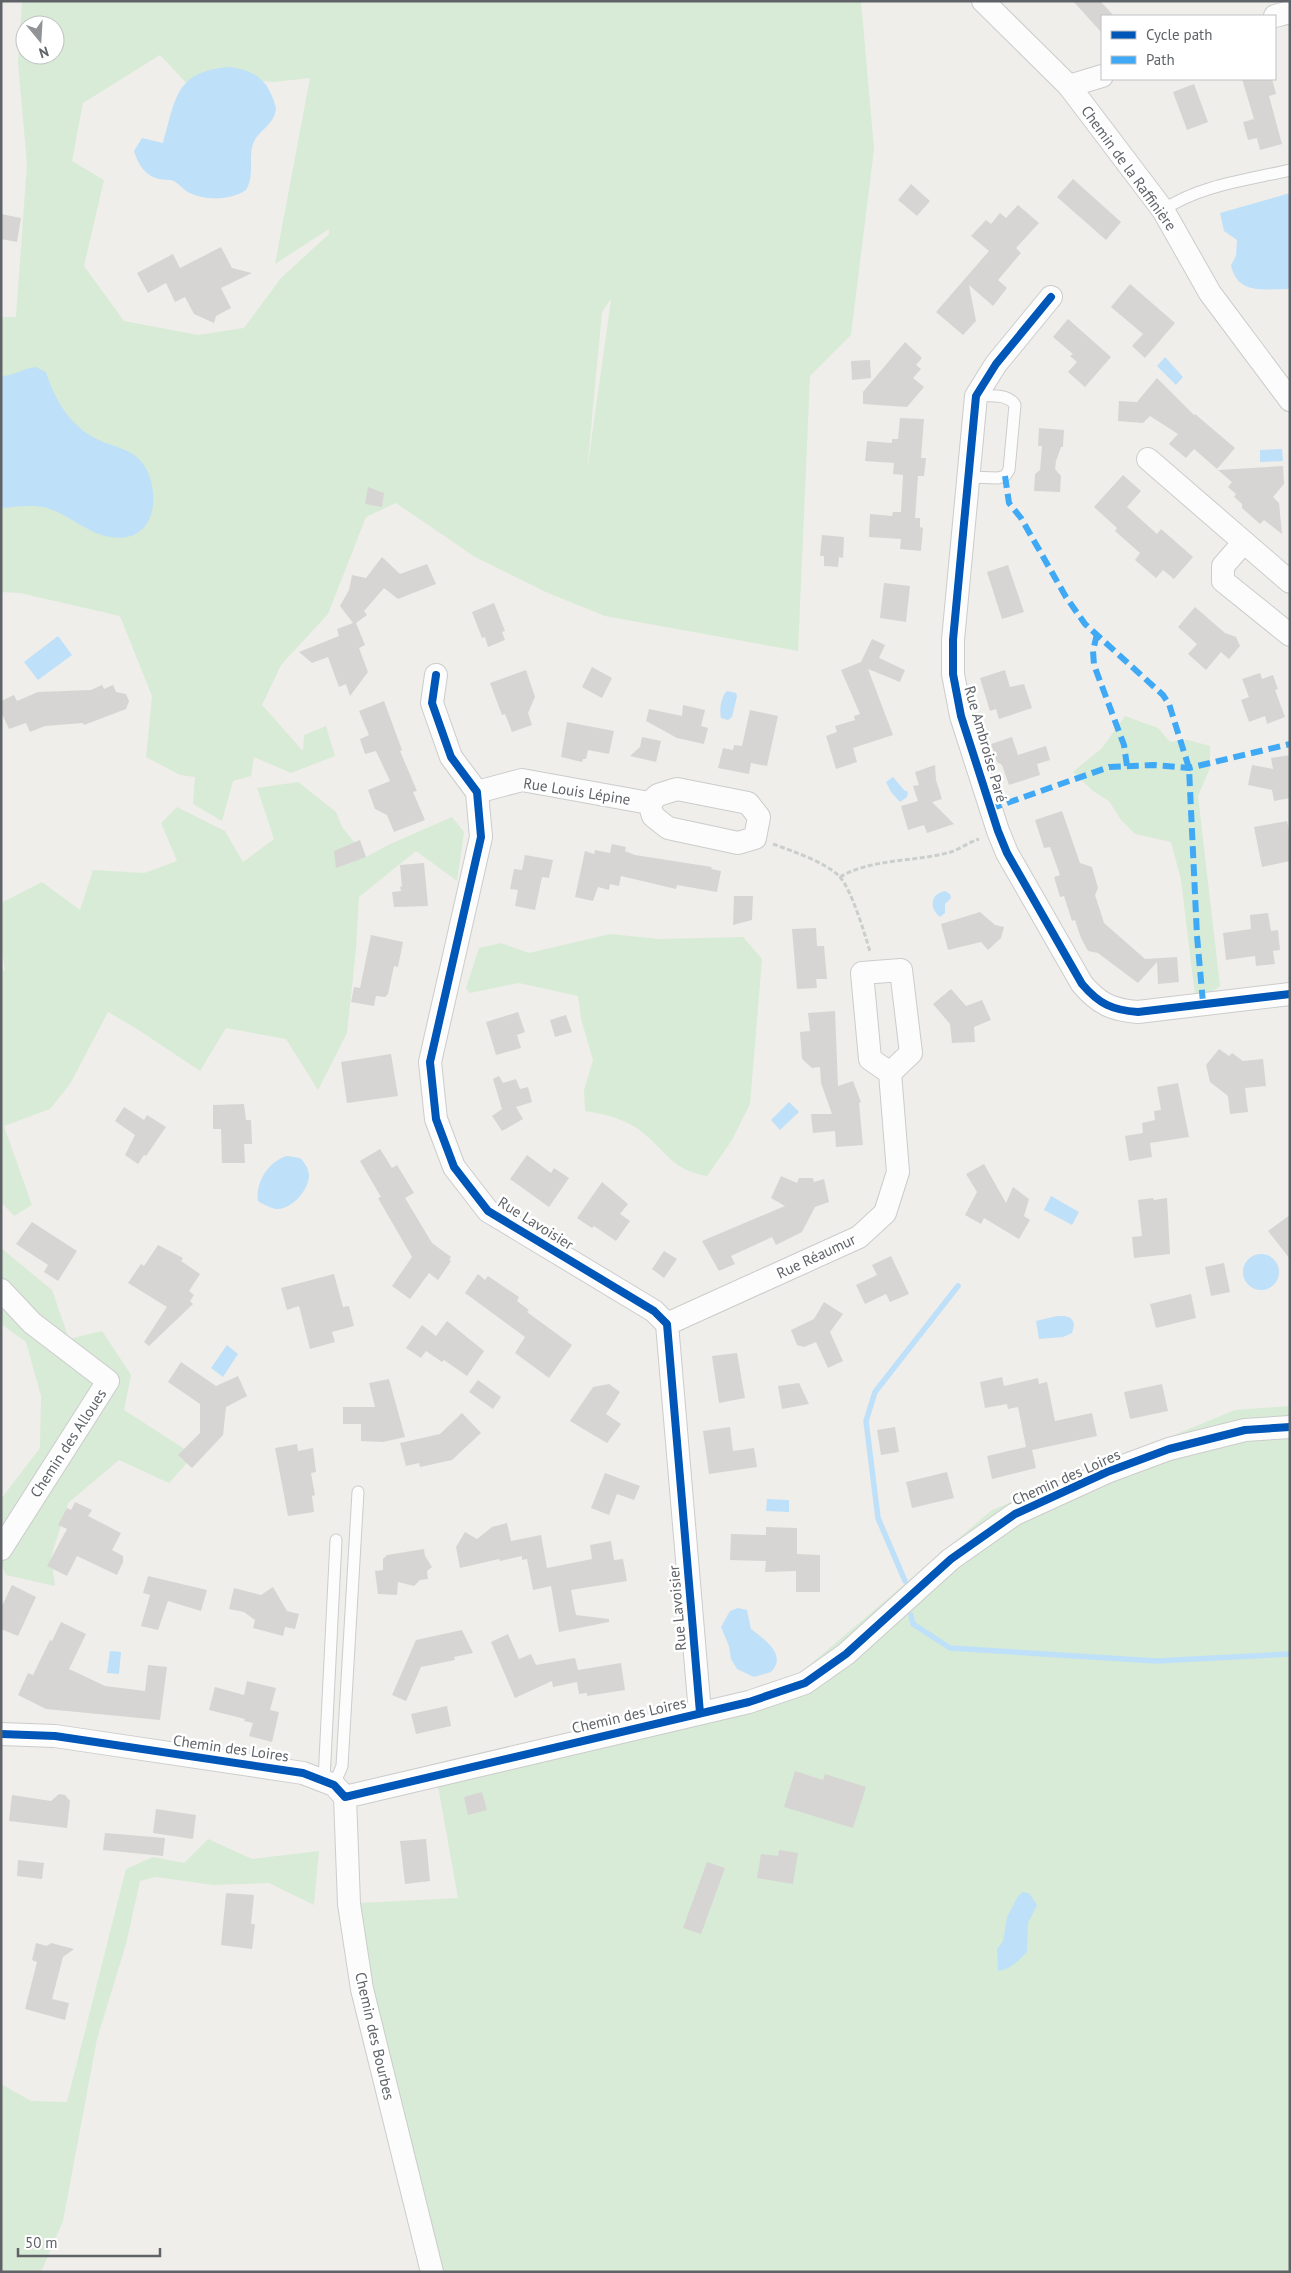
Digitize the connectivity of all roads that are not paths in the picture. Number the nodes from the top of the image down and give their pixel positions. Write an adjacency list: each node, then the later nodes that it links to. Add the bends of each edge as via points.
1 (983, 1): 5 (street, Chemin de la Raffinière)
2 (1290, 12): 3 (street)
3 (1276, 16)
4 (1101, 76): 5 (street)
5 (1069, 86): 7 (street, Chemin de la Raffinière)
6 (1290, 170): 7 (lane, via 1201,191)
7 (1163, 210): 10 (street, Chemin de la Raffinière, via 1210,293)
8 (1051, 297): 9 (street, Rue Ambroise Paré, via 996,364)
9 (976, 396): 12 (street, Rue Ambroise Paré); 12 (lane, via 1006,397 1015,405 1009,470 998,478)
10 (1290, 400)
11 (1148, 459): 13 (street)
12 (968, 477): 19 (street, Rue Ambroise Paré, via 953,640 953,674 961,716 1007,853 1082,984 1104,1004 1121,1011 1138,1012)
13 (1244, 542): 14 (street); 15 (street, via 1223,566 1222,581)
14 (1290, 582)
15 (1290, 635)
16 (436, 674): 17 (street, via 432,703 451,757)
17 (477, 792): 18 (street, Rue Louis Lépine, via 522,780); 22 (street, Rue Lavoisier, via 480,837 430,1062 436,1119 454,1167 488,1211 654,1311)
18 (649, 803): 18 (street, Rue Louis Lépine, via 653,816 668,828 738,843 755,838 760,817 748,804 676,789 658,795)
19 (1290, 994)
20 (890, 1073): 20 (street, via 911,1053 902,970 862,973 870,1060); 22 (street, Rue Réaumur, via 898,1172 885,1213 859,1238)
21 (1, 1290): 26 (street, Chemin des Alloues, via 32,1323 108,1381)
22 (667, 1324): 27 (street, Rue Lavoisier)
23 (1290, 1427): 27 (street, Chemin des Loires, via 1245,1430 1169,1449 1107,1472 1015,1514 951,1559 846,1654 805,1682 749,1702)
24 (358, 1492): 29 (lane, via 342,1766)
25 (336, 1540): 29 (lane)
26 (1, 1548)
27 (700, 1713): 29 (street, Chemin des Loires)
28 (1, 1734): 29 (street, Chemin des Loires, via 55,1736 303,1773)
29 (335, 1787): 30 (street, Chemin des Bourbes, via 348,1904 362,1989)
30 (432, 2272)

